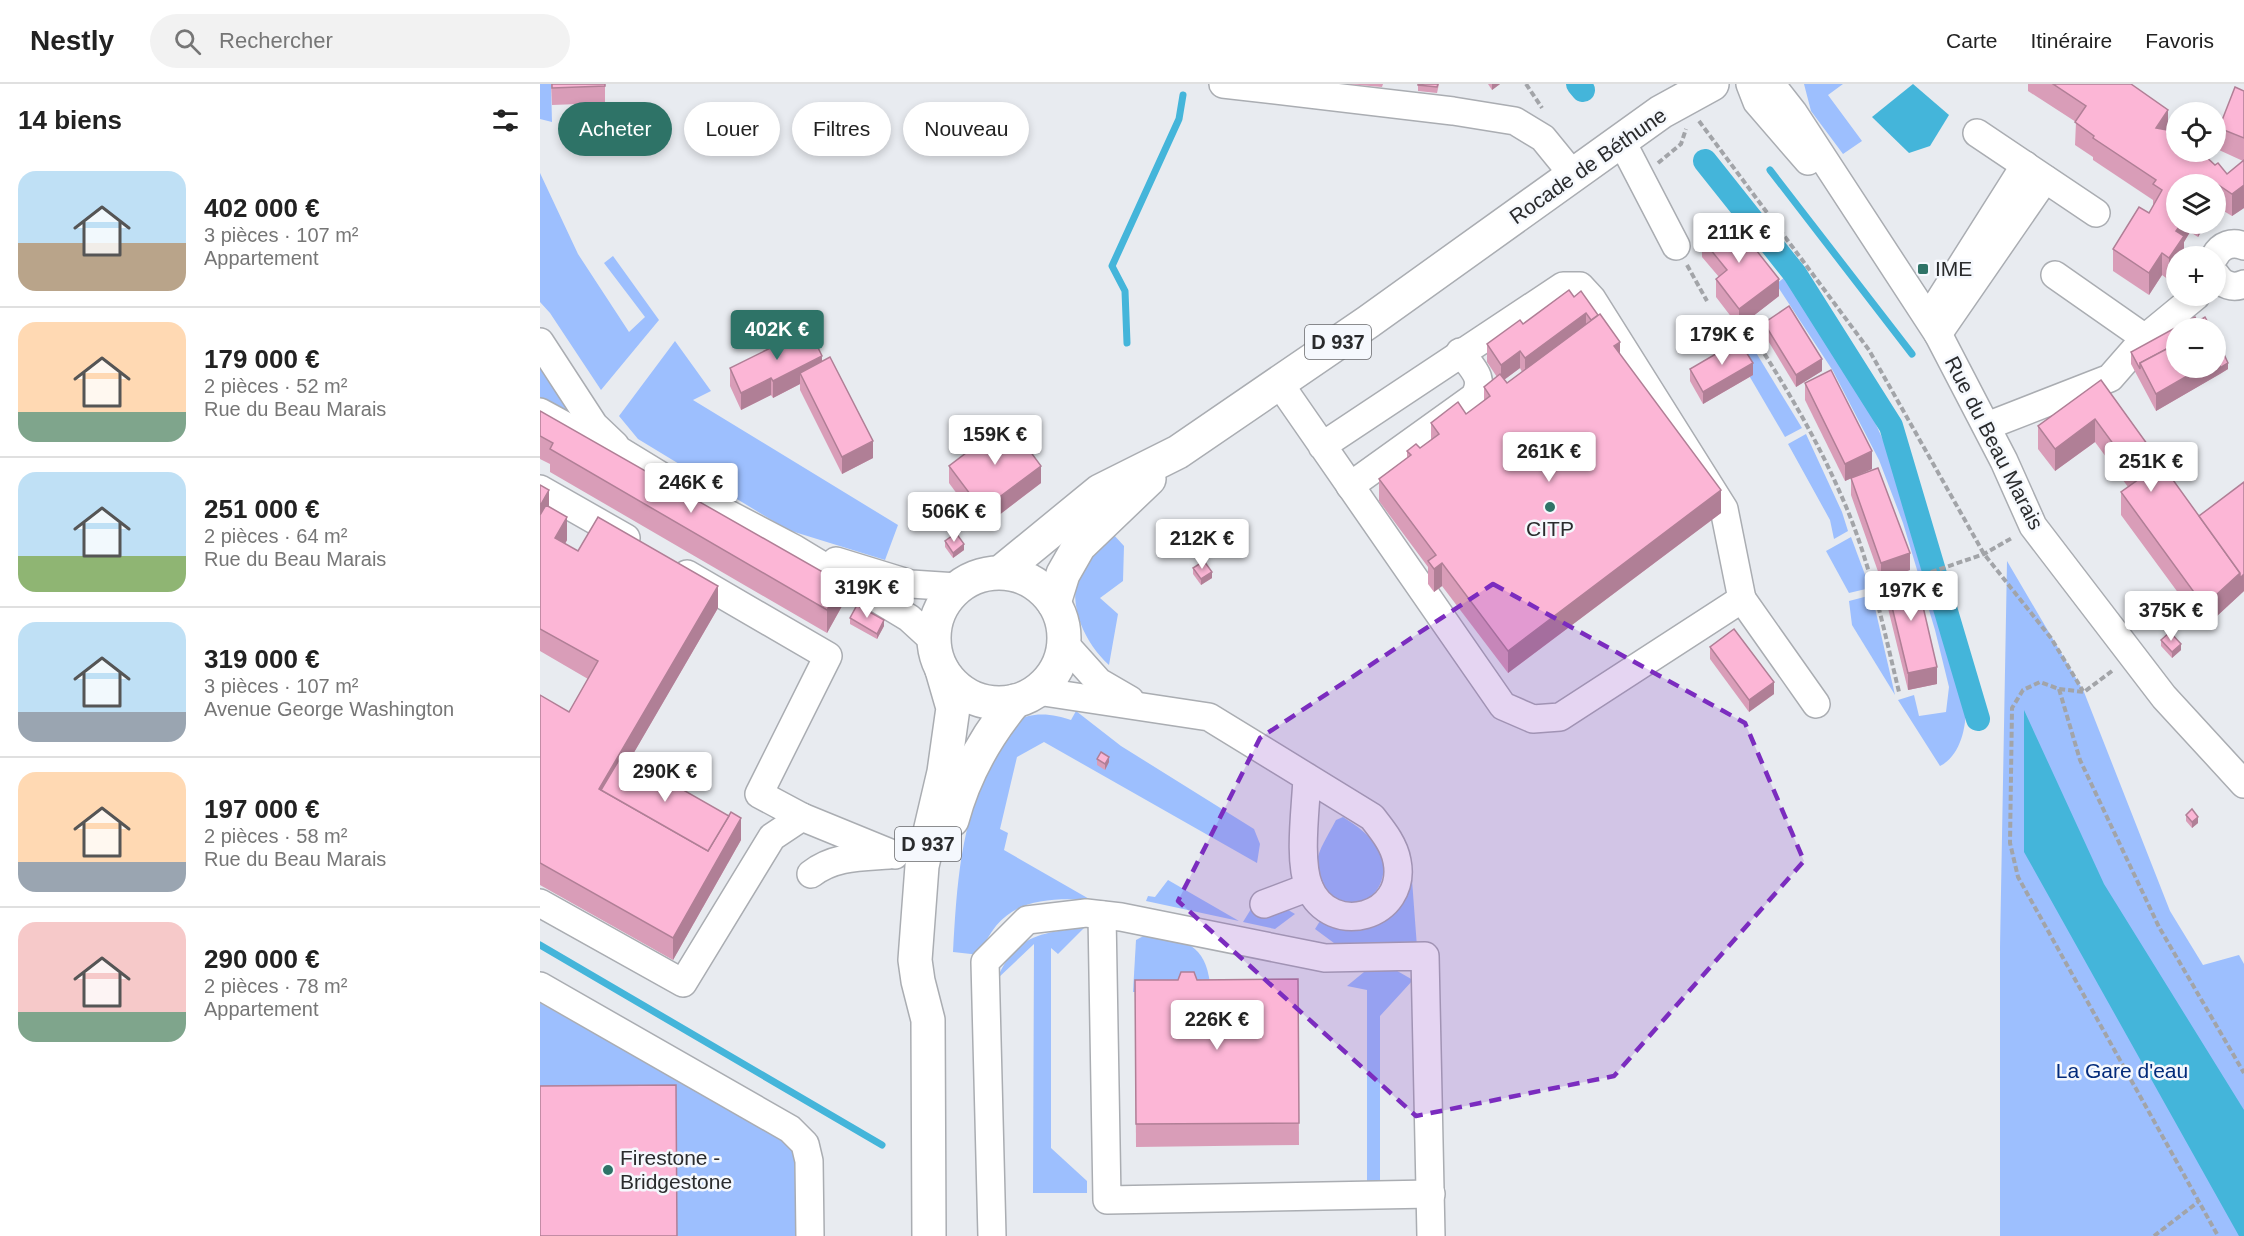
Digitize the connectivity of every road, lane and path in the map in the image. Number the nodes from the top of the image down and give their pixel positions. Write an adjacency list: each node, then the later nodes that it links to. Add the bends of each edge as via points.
1 (1223, 84): 9 (street, via 1515,122 1543,138)
2 (1712, 84): 5 (main road, Rocade de Béthune / D 937)
3 (1750, 84): 11 (street, Rue du Beau Marais, via 1757,102)
4 (1771, 84): 11 (street, Rue du Beau Marais)
5 (1683, 100): 7 (main road, Rocade de Béthune / D 937); 35 (path, via 1869,350)
6 (1977, 133): 8 (street)
7 (1622, 142): 9 (main road, Rocade de Béthune / D 937); 12 (street)
8 (2035, 172): 10 (street); 20 (street)
9 (1574, 176): 25 (main road, Rocade de Béthune / D 937)
10 (2096, 213)
11 (1870, 232): 20 (street, Rue du Beau Marais)
12 (1676, 246): 18 (path)
13 (2223, 246): 14 (street)
14 (2244, 246)
15 (2055, 275): 22 (street)
16 (2226, 280): 17 (street, via 2233,286)
17 (2244, 284)
18 (1707, 301)
19 (2184, 306): 22 (street)
20 (1933, 326): 27 (street, Rue du Beau Marais)
21 (1750, 331): 40 (path, via 1793,399 1842,496)
22 (2145, 338): 27 (street, via 2110,378)
23 (540, 342): 29 (street, via 594,425)
24 (1460, 352): 28 (street); 31 (street, via 1480,377 1481,387 1474,397); 41 (street, via 1563,286 1580,286 1592,298 1724,509)
25 (1279, 383): 28 (street); 30 (main road, D 937)
26 (540, 412): 29 (street)
27 (1987, 426): 33 (street, Rue du Beau Marais)
28 (1322, 446): 31 (street)
29 (622, 452): 34 (street, via 694,496)
30 (1178, 452): 36 (main road, D 937, via 1100,491); 42 (main road, D 937, via 1079,546 1063,574)
31 (1350, 486): 41 (street, via 1503,706 1533,719 1560,717)
32 (540, 489): 54 (street, via 828,656 759,794)
33 (2034, 526): 35 (path); 45 (street, Rue du Beau Marais)
34 (795, 549): 39 (street, via 894,580); 44 (street, via 909,618)
35 (1984, 554): 37 (path); 48 (path, via 2051,638)
36 (1001, 572): 39 (main road, via 982,574); 42 (main road, via 1029,579)
37 (1909, 580)
38 (1898, 584): 40 (path)
39 (957, 587): 44 (main road, via 939,610)
40 (1875, 590): 47 (path)
41 (1742, 599): 50 (street)
42 (1054, 603): 43 (main road)
43 (1064, 643): 49 (main road, via 1051,678); 51 (street, via 1100,682)
44 (938, 655): 49 (main road, via 955,687 973,698 994,703); 55 (main road, D 937, via 953,708 944,772)
45 (2133, 656): 48 (path); 53 (street, Rue du Beau Marais, via 2164,697)
46 (2059, 689): 48 (path); 63 (path, via 2080,760 2159,927); 65 (path, via 2040,682 2023,690 2012,708 2010,843 2018,877)
47 (1899, 692)
48 (2084, 692)
49 (1026, 696): 51 (street); 62 (main road, D 937, via 997,723 964,781 940,880 939,983)
50 (1816, 704)
51 (1142, 707): 52 (street, via 1209,717)
52 (1307, 777): 57 (street, via 1304,867); 57 (street, via 1372,817 1386,834 1397,859 1398,877 1386,904 1359,917 1328,911)
53 (2244, 783)
54 (802, 817): 55 (street); 58 (street, via 772,837 683,983)
55 (909, 861): 56 (street, via 841,859 823,864); 62 (main road, D 937, via 915,960)
56 (811, 874)
57 (1309, 887): 59 (street)
58 (540, 903)
59 (1264, 904)
60 (1102, 915): 64 (street, via 1325,958 1425,956); 64 (street, via 1107,1200); 68 (street, via 1027,920 985,962)
61 (540, 986): 66 (street, via 790,1130 805,1144 809,1161)
62 (928, 1020): 67 (main road, D 937)
63 (2244, 1073)
64 (1431, 1194): 69 (street)
65 (2198, 1202): 70 (path); 71 (path)
66 (810, 1236)
67 (929, 1236)
68 (992, 1236)
69 (1431, 1236)
70 (2154, 1236)
71 (2218, 1236)

